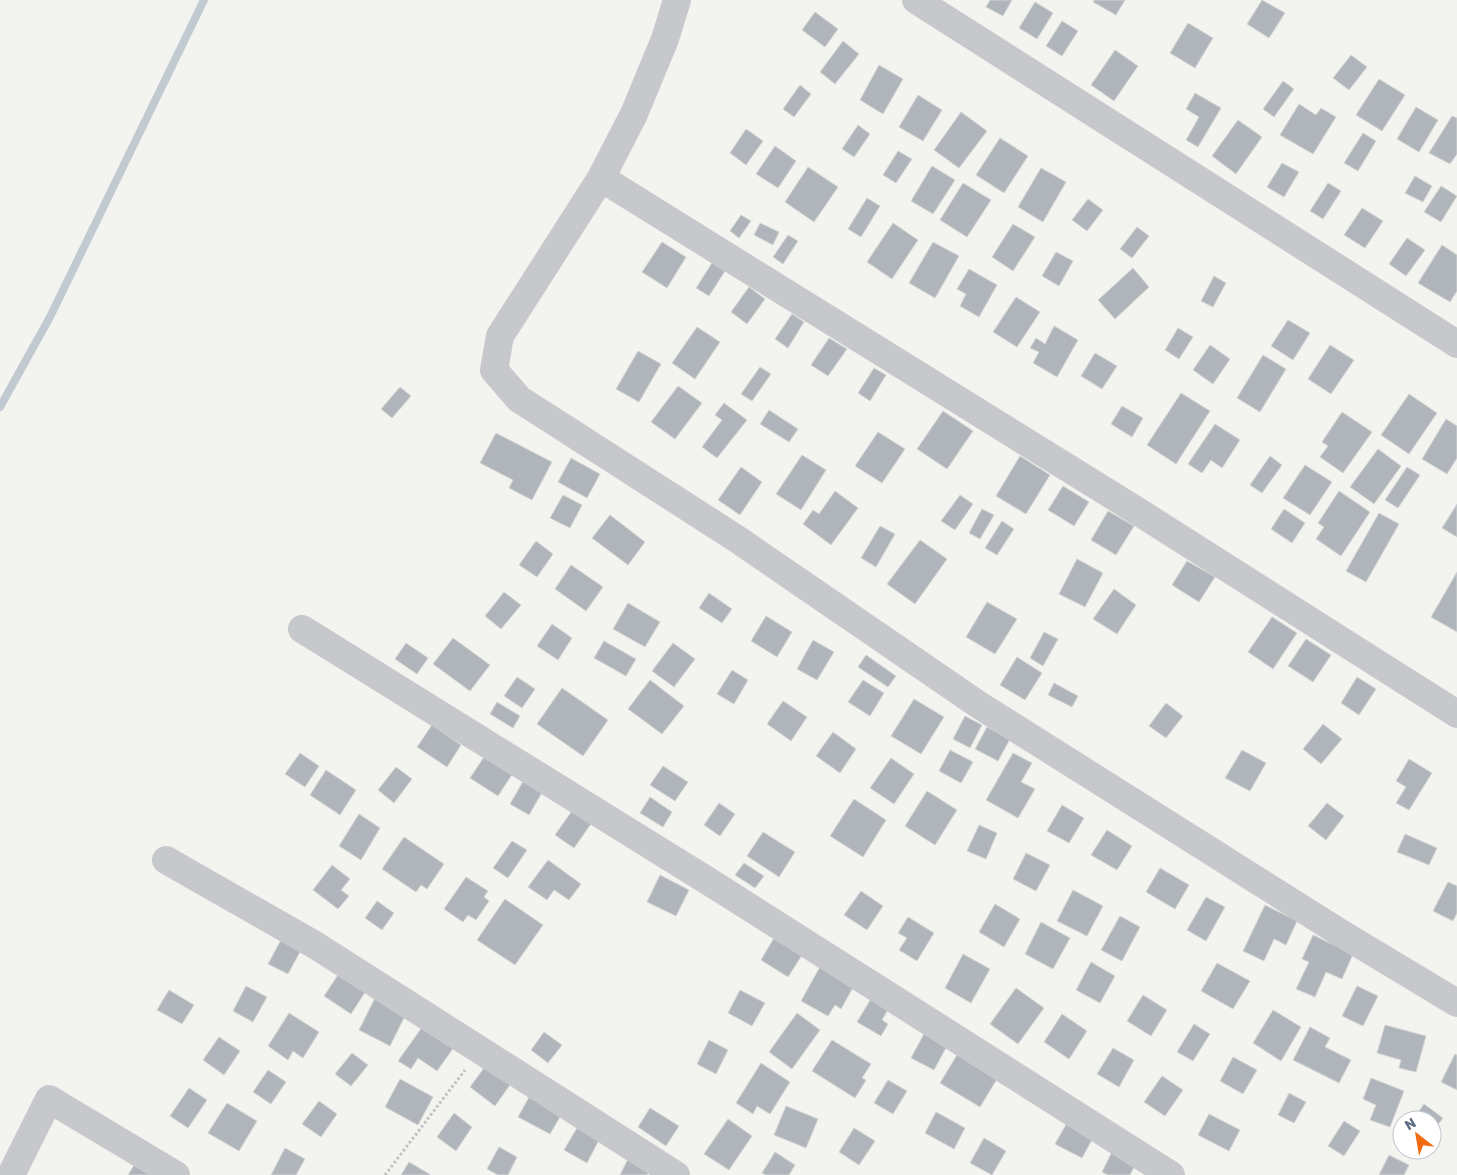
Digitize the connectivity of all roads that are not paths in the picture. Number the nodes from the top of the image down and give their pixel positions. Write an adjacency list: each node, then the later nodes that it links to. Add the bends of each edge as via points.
1 (678, 0): 3 (street, via 634,114)
2 (916, 0): 4 (street)
3 (601, 178): 6 (street); 8 (street, via 500,336 494,370 519,399 737,539 979,705)
4 (1457, 344)
5 (302, 629): 12 (street, via 716,886)
6 (1457, 714)
7 (166, 860): 11 (street, via 315,944)
8 (1457, 1003)
9 (12, 1175): 10 (street, via 50,1099)
10 (176, 1175)
11 (676, 1175)
12 (1171, 1175)

